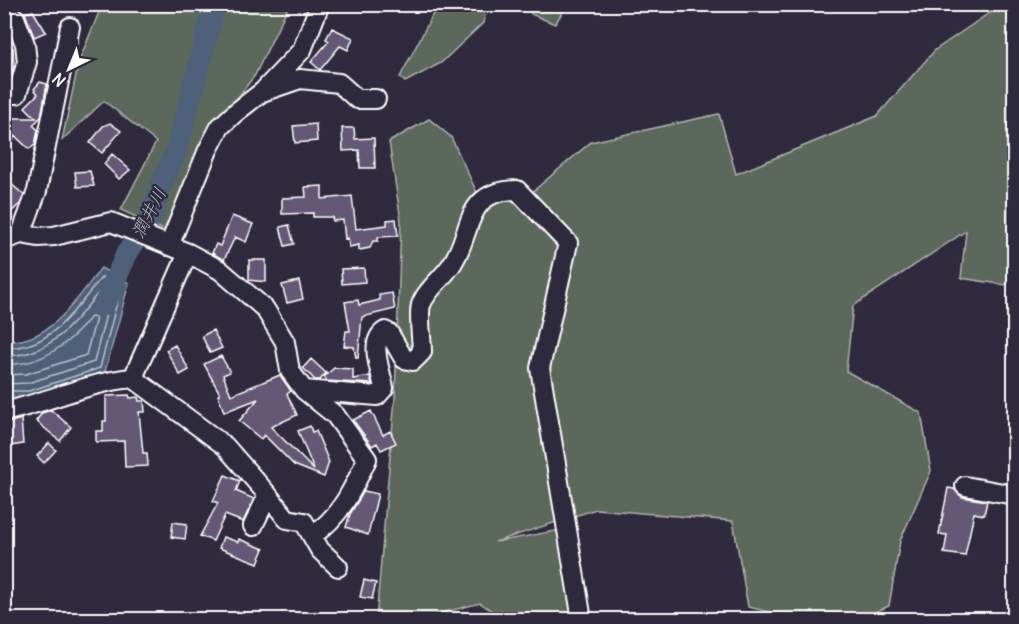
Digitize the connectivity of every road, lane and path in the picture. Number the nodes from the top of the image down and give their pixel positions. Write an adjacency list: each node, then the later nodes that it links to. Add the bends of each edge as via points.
1 (320, 4): 6 (street, via 302,50)
2 (332, 4): 5 (street, via 323,16)
3 (4, 13): 7 (street, via 15,18 27,62 17,94)
4 (70, 27): 9 (street, via 37,191)
5 (300, 79): 6 (street); 8 (street, via 339,83 357,99)
6 (262, 92): 10 (street, via 220,127)
7 (4, 94)
8 (376, 99)
9 (13, 237): 10 (street, via 54,237 111,222)
10 (170, 246): 11 (street)
11 (188, 253): 12 (street); 13 (street, via 220,270 265,309 285,342 290,371)
12 (133, 378): 14 (street, via 106,380); 16 (street, via 225,446)
13 (304, 390): 19 (street, via 335,416 367,459 346,503); 21 (street, via 377,396 384,388 375,342 379,335 389,333 404,359 413,361 422,352 421,305 454,262 475,208 482,199 498,191 516,190 568,243 540,368)
14 (4, 412)
15 (965, 486): 17 (street)
16 (268, 495): 18 (street); 19 (street, via 287,519 304,522)
17 (1014, 495)
18 (253, 526)
19 (313, 535): 20 (street, via 320,550)
20 (338, 567)
21 (582, 620)

